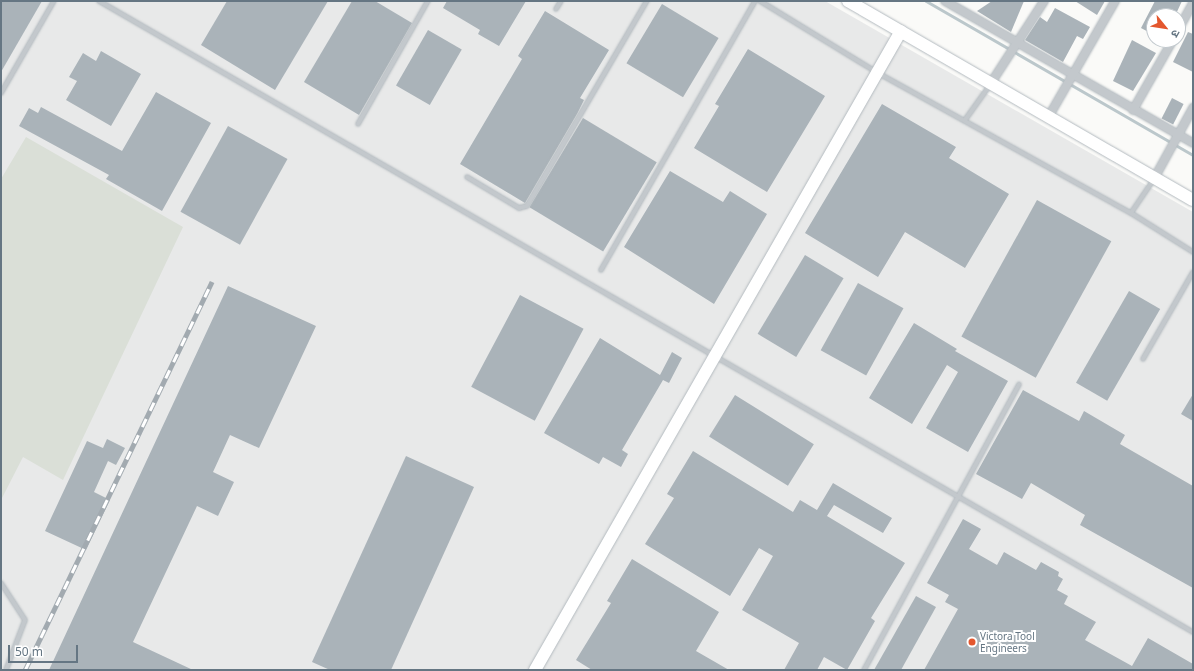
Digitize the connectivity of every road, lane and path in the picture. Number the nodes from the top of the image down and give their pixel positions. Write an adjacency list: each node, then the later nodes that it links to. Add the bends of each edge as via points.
1 (54, 1): 23 (lane)
2 (99, 1): 38 (lane)
3 (428, 1): 28 (lane)
4 (561, 1): 15 (lane)
5 (647, 1): 31 (lane, via 524,208 519,208)
6 (755, 1): 36 (lane)
7 (760, 1): 14 (lane)
8 (771, 1): 14 (lane)
9 (848, 1): 17 (street)
10 (945, 1): 18 (street)
11 (1044, 1): 18 (street)
12 (1115, 1): 21 (street)
13 (1193, 4): 16 (street)
14 (768, 6): 20 (lane)
15 (556, 9)
16 (1186, 16)
17 (901, 31): 20 (street); 22 (street)
18 (1013, 48): 21 (street); 22 (street)
19 (1169, 48): 25 (street)
20 (878, 73): 27 (lane); 38 (street)
21 (1069, 80): 25 (street); 26 (street)
22 (991, 83): 26 (street); 27 (lane)
23 (1, 93)
24 (1193, 108): 29 (street)
25 (1134, 110): 29 (street)
26 (1048, 116): 32 (street)
27 (965, 120): 34 (lane)
28 (358, 124)
29 (1177, 138): 30 (street); 32 (street)
30 (1193, 143)
31 (466, 177)
32 (1155, 177): 33 (street); 34 (lane)
33 (1193, 200)
34 (1131, 214): 35 (lane)
35 (1193, 252)
36 (601, 270)
37 (1193, 272): 39 (lane)
38 (713, 357): 41 (lane); 44 (street)
39 (1143, 359)
40 (1019, 384): 41 (lane)
41 (959, 498): 43 (lane); 46 (lane)
42 (1, 583): 45 (lane, via 25,620)
43 (1193, 632)
44 (541, 668)
45 (6, 670)
46 (864, 670)

